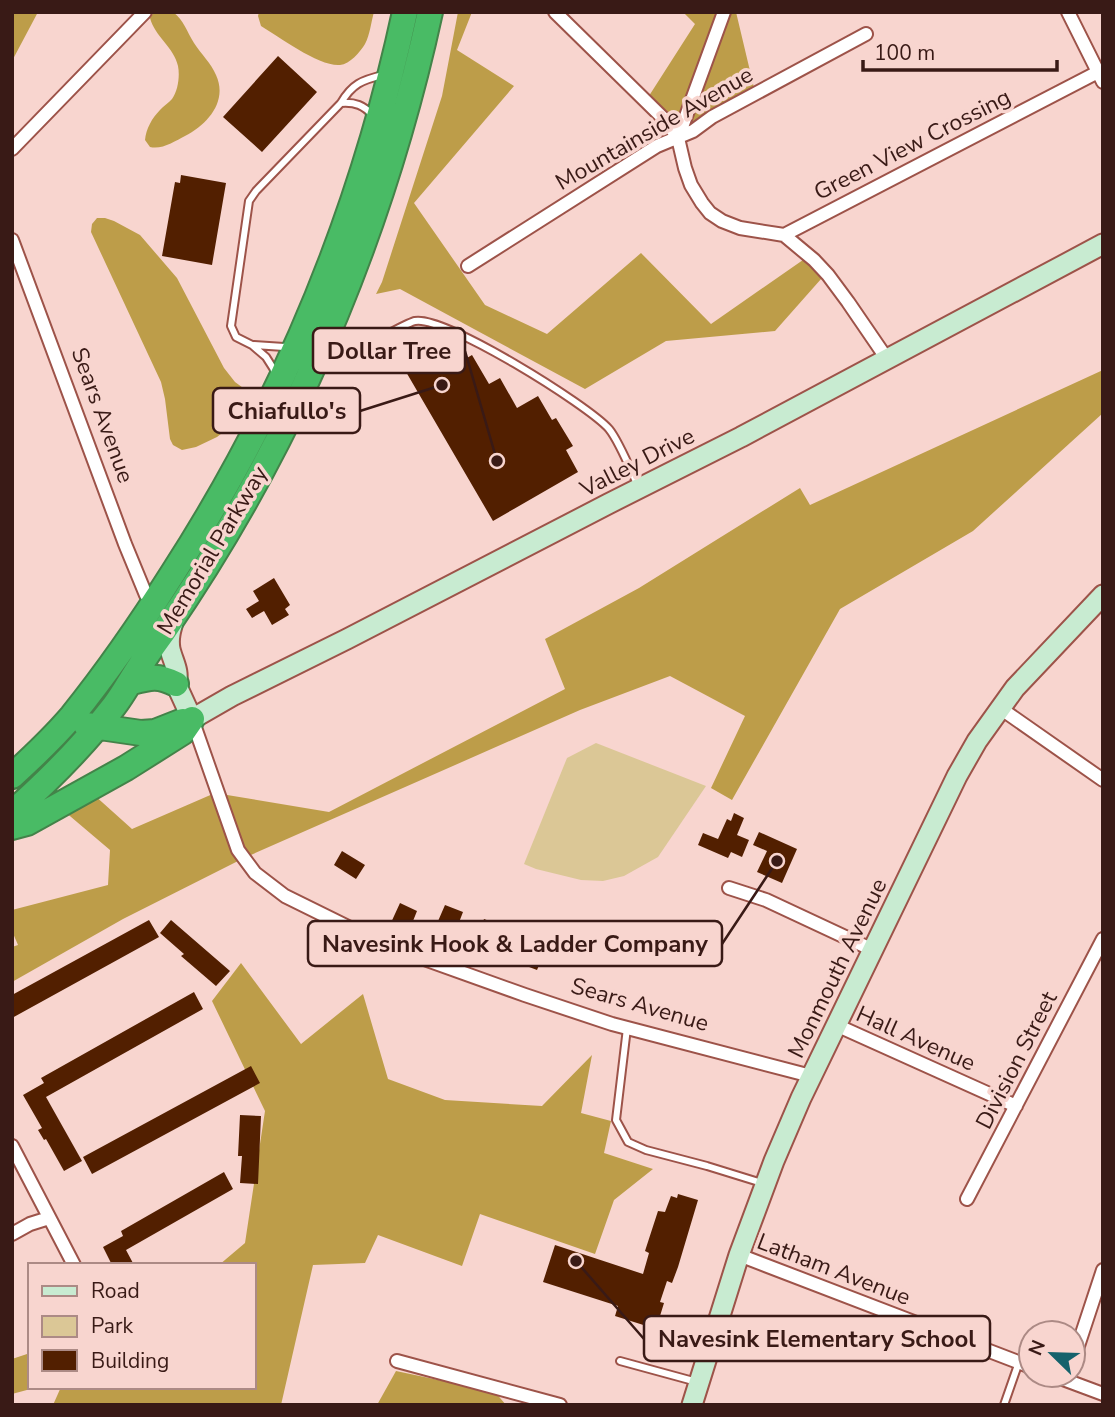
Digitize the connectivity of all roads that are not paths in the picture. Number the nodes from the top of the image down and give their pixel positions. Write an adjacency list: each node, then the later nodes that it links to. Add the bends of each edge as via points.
1 (145, 12): 13 (street)
2 (405, 12): 8 (highway, Memorial Parkway)
3 (430, 12): 25 (highway, Memorial Parkway, via 389,168 361,252 302,391 230,526)
4 (555, 12): 12 (street)
5 (724, 12): 12 (street)
6 (1068, 12): 9 (street)
7 (866, 34): 12 (street, Mountainside Avenue)
8 (391, 73): 10 (lane, via 359,82); 11 (highway, Memorial Parkway)
9 (1100, 77): 14 (street, Green View Crossing)
10 (341, 103): 11 (lane, via 360,105); 19 (lane, via 249,201 231,326 236,337)
11 (378, 121): 18 (highway, Memorial Parkway, via 343,231)
12 (678, 138): 14 (street, via 691,186 710,213 740,228); 17 (street, Mountainside Avenue, via 657,145)
13 (12, 149)
14 (784, 235): 20 (street, via 828,275)
15 (12, 240): 25 (street, Sears Avenue, via 146,595)
16 (1103, 244): 20 (street, Valley Drive)
17 (468, 266)
18 (300, 339): 19 (lane, via 284,347); 22 (highway, Memorial Parkway)
19 (252, 345): 22 (lane, via 266,356)
20 (887, 359): 23 (street, Valley Drive)
21 (367, 366): 23 (lane, via 364,356 372,342 416,321 461,334 554,386 599,420 611,431)
22 (278, 386): 25 (highway, Memorial Parkway)
23 (639, 488): 29 (street, Valley Drive)
24 (1103, 595): 28 (street, Monmouth Avenue)
25 (165, 608): 26 (highway, Memorial Parkway); 27 (street, Sears Avenue, via 179,675); 30 (highway, Memorial Parkway, via 124,649)
26 (132, 682): 27 (highway, via 154,677); 31 (highway, Memorial Parkway)
27 (176, 684): 29 (street, Sears Avenue)
28 (1000, 708): 33 (street); 38 (street, Monmouth Avenue, via 957,776)
29 (192, 719): 31 (highway, via 155,732); 35 (highway, via 183,733 126,768); 40 (street, Sears Avenue, via 238,850 254,873 285,896 416,956)
30 (64, 724): 31 (highway); 32 (highway, Memorial Parkway)
31 (98, 726): 34 (highway, Memorial Parkway)
32 (12, 776)
33 (1103, 780)
34 (12, 813)
35 (12, 827)
36 (729, 888): 38 (street, via 766,900)
37 (1103, 939): 42 (street, Division Street)
38 (873, 950): 39 (street, Monmouth Avenue)
39 (836, 1025): 41 (street, Monmouth Avenue); 42 (street, Hall Avenue)
40 (627, 1028): 41 (street, Sears Avenue); 44 (lane, via 616,1120 628,1142)
41 (811, 1076): 44 (street, Monmouth Avenue)
42 (1016, 1106): 45 (street, Division Street)
43 (12, 1146): 46 (street)
44 (766, 1184): 48 (street, Monmouth Avenue)
45 (967, 1199)
46 (50, 1217): 47 (street); 49 (street)
47 (12, 1234)
48 (739, 1255): 54 (street, Latham Avenue); 56 (street, Monmouth Avenue)
49 (73, 1263)
50 (1103, 1270): 51 (street)
51 (1087, 1319)
52 (397, 1361): 59 (street)
53 (620, 1361): 56 (lane)
54 (1017, 1362)
55 (1017, 1380): 61 (lane)
56 (699, 1383): 60 (street, Monmouth Avenue)
57 (1087, 1387): 58 (street)
58 (1103, 1394)
59 (561, 1405)
60 (692, 1405)
61 (1004, 1405)

